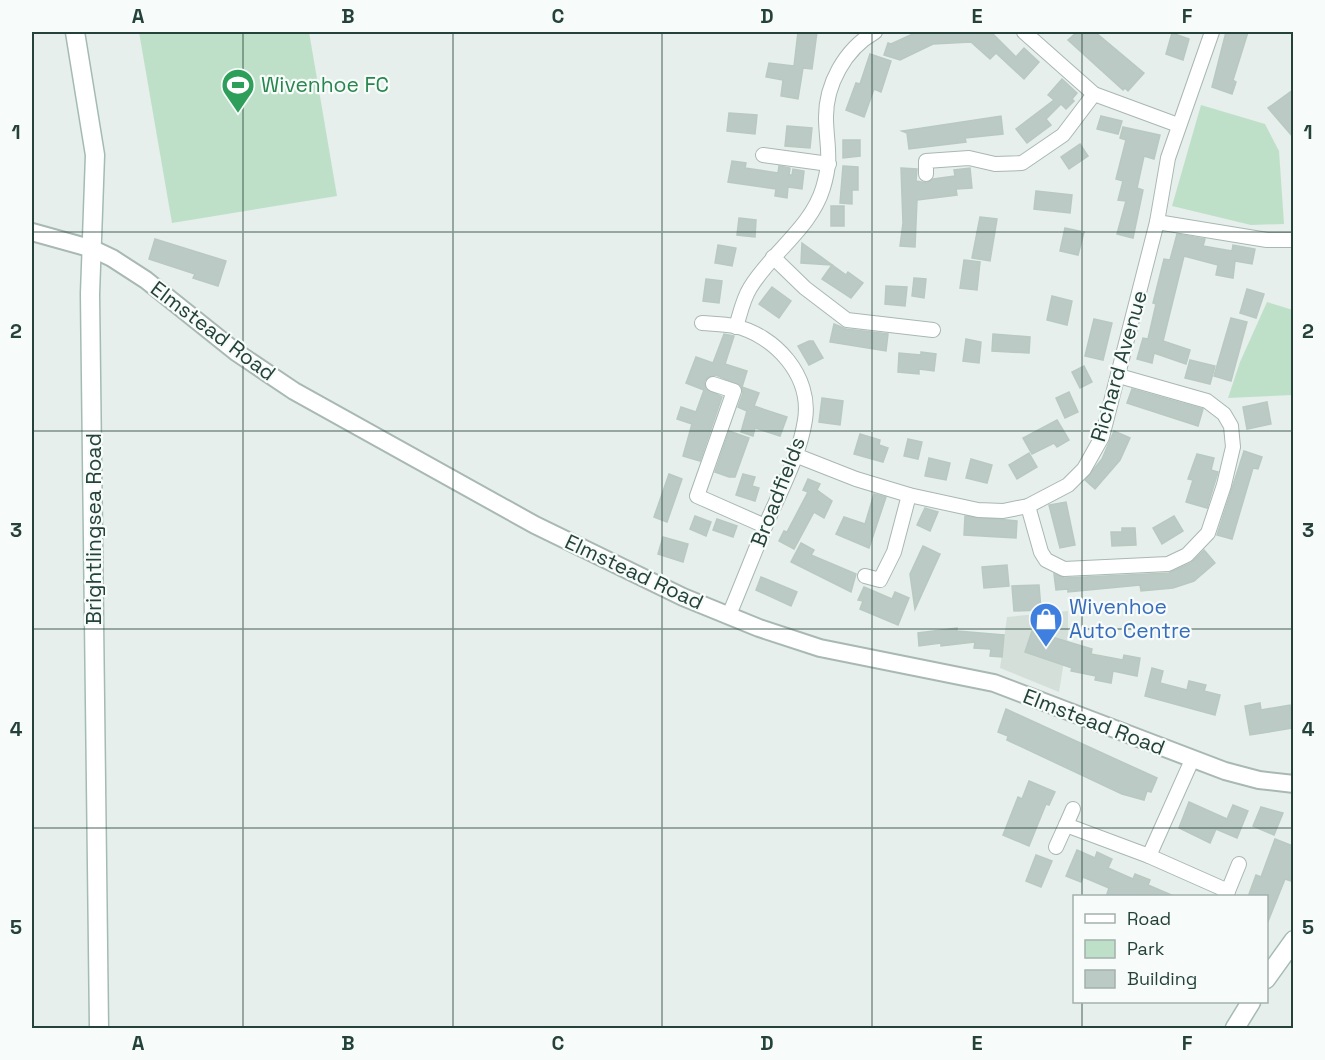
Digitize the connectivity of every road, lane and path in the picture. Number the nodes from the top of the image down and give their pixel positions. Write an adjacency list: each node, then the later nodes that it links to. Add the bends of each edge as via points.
1 (75, 32): 13 (main road, Brightlingsea Road, via 94,155)
2 (875, 32): 8 (street, via 843,62 829,94)
3 (1024, 32): 5 (street)
4 (1212, 32): 6 (street, Richard Avenue)
5 (1094, 94): 6 (street); 9 (street, via 1063,135 1022,163 995,164 969,158 926,161)
6 (1178, 124): 10 (street, Richard Avenue)
7 (763, 155): 8 (street)
8 (829, 164): 14 (street, via 813,210)
9 (926, 174)
10 (1157, 222): 12 (street, via 1267,240); 18 (street, Richard Avenue)
11 (32, 232): 13 (street, Elmstead Road)
12 (1293, 240)
13 (93, 249): 25 (street, Elmstead Road, via 146,280 236,352 294,391 535,525 683,597); 37 (main road, Brightlingsea Road, via 90,294)
14 (773, 257): 16 (street, via 749,289); 17 (street, via 847,320)
15 (702, 323): 16 (street, Broadfields)
16 (735, 327): 20 (street, Broadfields, via 765,340 794,366 803,391 806,419)
17 (933, 330)
18 (1119, 376): 22 (street, Richard Avenue, via 1102,436 1084,469 1068,485); 22 (street, via 1207,401 1228,420 1233,447 1208,533 1187,555 1168,564 1064,569 1046,560 1041,552)
19 (713, 384): 23 (street, via 734,391 697,496)
20 (795, 455): 21 (street, Richard Avenue); 23 (street, Broadfields)
21 (909, 495): 22 (street, Richard Avenue, via 978,510); 24 (street, via 894,552 880,579)
22 (1028, 506)
23 (765, 526): 25 (street, Broadfields)
24 (865, 576)
25 (729, 615): 26 (street, Elmstead Road, via 820,648 994,683)
26 (1192, 760): 27 (street, Elmstead Road, via 1258,780); 31 (street)
27 (1293, 784)
28 (1073, 809): 29 (street)
29 (1066, 825): 30 (street); 31 (street)
30 (1056, 847)
31 (1149, 856): 33 (street)
32 (1239, 864): 33 (street)
33 (1226, 894)
34 (1293, 940): 35 (main road)
35 (1268, 976)
36 (1250, 1003): 38 (main road)
37 (99, 1029)
38 (1235, 1029)

